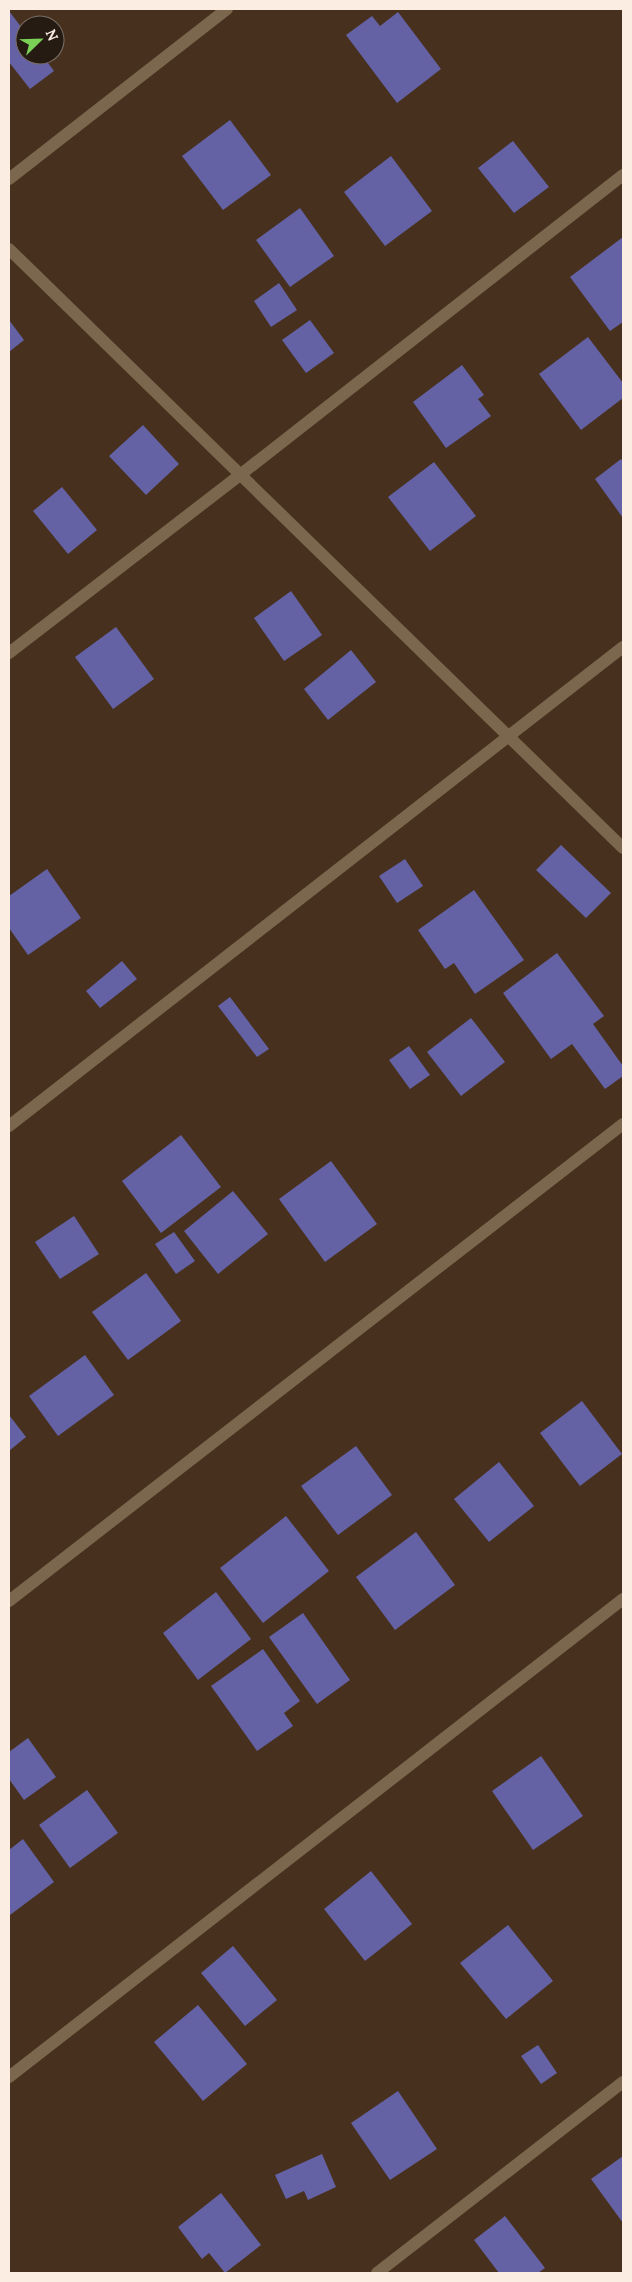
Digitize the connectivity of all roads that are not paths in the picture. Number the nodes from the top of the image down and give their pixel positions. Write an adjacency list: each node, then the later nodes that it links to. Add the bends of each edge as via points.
1 (228, 9): 3 (street)
2 (623, 175): 5 (street)
3 (9, 179)
4 (9, 249): 5 (street)
5 (240, 475): 7 (street); 8 (street)
6 (623, 647): 8 (street)
7 (9, 653)
8 (508, 736): 9 (street); 11 (street)
9 (623, 848)
10 (623, 1124): 13 (street)
11 (9, 1126)
12 (623, 1599): 14 (street)
13 (9, 1601)
14 (9, 2077)
15 (623, 2082): 16 (street)
16 (377, 2273)

